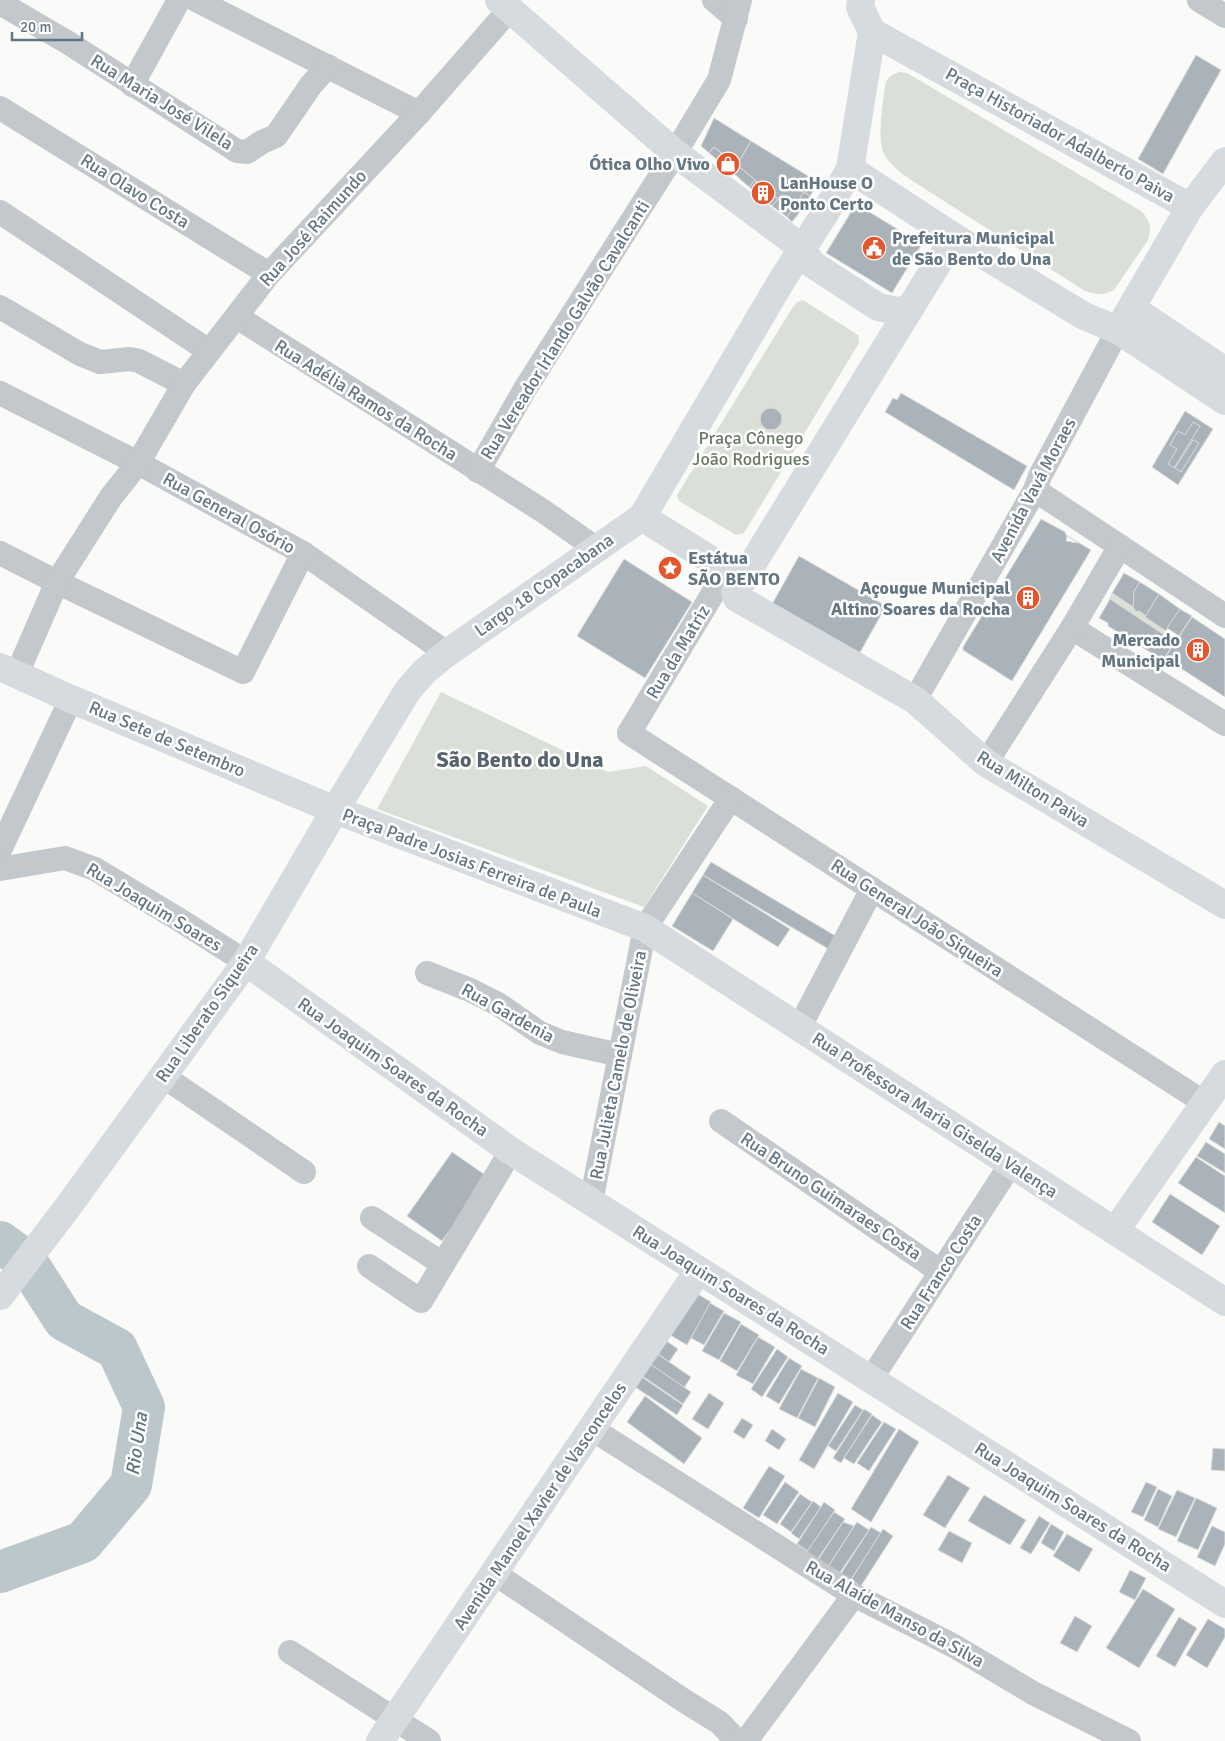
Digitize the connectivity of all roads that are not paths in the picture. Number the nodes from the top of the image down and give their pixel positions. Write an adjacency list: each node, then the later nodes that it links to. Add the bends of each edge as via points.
1 (179, 0): 12 (street)
2 (196, 0): 11 (street)
3 (714, 0): 8 (street)
4 (1199, 0): 9 (street)
5 (858, 2): 10 (street)
6 (0, 3): 12 (street, Rua Maria José Vilela)
7 (505, 5): 14 (street, Rua José Raimundo); 15 (street)
8 (738, 10): 15 (street, Rua Vereador Irlando Galvão Cavalcanti, via 720,80)
9 (1225, 16)
10 (872, 32): 17 (street); 18 (street, Praça Historiador Adalberto Paiva)
11 (328, 66): 12 (street, Rua Maria José Vilela, via 276,136 247,152 237,151); 14 (street)
12 (132, 85)
13 (0, 108): 22 (street, Rua Olavo Costa)
14 (419, 113): 22 (street, Rua José Raimundo)
15 (675, 153): 21 (street); 35 (street, Rua Vereador Irlando Galvão Cavalcanti)
16 (1225, 161): 18 (street)
17 (850, 169): 20 (street); 21 (street)
18 (1190, 207): 27 (street, Praça Historiador Adalberto Paiva)
19 (0, 212): 29 (street)
20 (954, 236): 25 (street); 27 (street, via 1084,316)
21 (802, 248): 23 (street); 25 (street, via 812,264 878,307 897,311)
22 (269, 274): 26 (street, Rua José Raimundo)
23 (782, 280): 28 (street, via 806,279 871,318 884,334); 37 (street)
24 (0, 307): 31 (street, via 80,354 100,362 130,359)
25 (908, 309): 28 (street)
26 (236, 318): 29 (street, Rua José Raimundo); 35 (street, Rua Adélia Ramos da Rocha)
27 (1125, 319): 30 (street); 33 (street); 36 (street, Avenida Vavá Moraes, via 1040,476)
28 (885, 347): 42 (street)
29 (209, 351): 31 (street, Rua José Raimundo)
30 (1225, 371)
31 (184, 384): 34 (street, Rua José Raimundo)
32 (0, 393): 34 (street, Rua General Osório)
33 (1225, 401)
34 (138, 463): 41 (street, Rua General Osório); 43 (street, Rua José Raimundo, via 111,497)
35 (478, 471): 39 (street, Rua Adélia Ramos da Rocha)
36 (1036, 490): 38 (street); 49 (street, Avenida Vavá Moraes)
37 (642, 517): 39 (street, Largo 18 Copacabana); 42 (street)
38 (1120, 546): 44 (street); 45 (street)
39 (597, 548): 46 (street, Largo 18 Copacabana)
40 (0, 553): 43 (street)
41 (303, 553): 43 (street, via 243,672); 46 (street, Rua General Osório)
42 (735, 575): 49 (street, Rua Milton Paiva, via 737,598); 51 (street, Rua da Matriz)
43 (57, 582): 47 (street, Rua José Raimundo)
44 (1225, 616)
45 (1072, 628): 50 (street); 52 (street)
46 (447, 653): 54 (street, Praça Padre Josias Ferreira de Paula, via 408,690)
47 (8, 670): 48 (street, Rua Sete de Setembro)
48 (71, 699): 54 (street, Rua Sete de Setembro); 55 (street)
49 (916, 700): 52 (street, Rua Milton Paiva)
50 (1225, 724)
51 (629, 733): 53 (street, Rua General João Siqueira)
52 (986, 763): 58 (street, Rua Milton Paiva)
53 (731, 798): 57 (street, Rua General João Siqueira); 59 (street)
54 (335, 810): 59 (street, Praça Padre Josias Ferreira de Paula); 60 (street, Rua Liberato Siqueira)
55 (0, 850)
56 (0, 869): 60 (street, Rua Joaquim Soares, via 65,858 94,869)
57 (872, 889): 62 (street); 66 (street, Rua General João Siqueira)
58 (1225, 905)
59 (645, 928): 62 (street, Rua Professora Maria Giselda Valença); 63 (street, Rua Julieta Camelo de Oliveira)
60 (246, 962): 65 (street, Rua Liberato Siqueira); 68 (street, Rua Joaquim Soares da Rocha)
61 (427, 974): 63 (street, Rua Gardenia, via 470,990 505,1008 540,1033 562,1042)
62 (799, 1028): 69 (street, Rua Professora Maria Giselda Valença)
63 (620, 1055): 71 (street, Rua Julieta Camelo de Oliveira)
64 (1225, 1074): 66 (street)
65 (164, 1076): 70 (street); 78 (street, Rua Liberato Siqueira)
66 (1205, 1102): 73 (street)
67 (721, 1121): 77 (street, Rua Bruno Guimaraes Costa)
68 (511, 1151): 71 (street, Rua Joaquim Soares da Rocha); 74 (street)
69 (1011, 1164): 73 (street, Rua Professora Maria Giselda Valença); 77 (street, Rua Franco Costa)
70 (304, 1172)
71 (591, 1202): 76 (street, Rua Joaquim Soares da Rocha)
72 (372, 1218): 74 (street)
73 (1115, 1231): 79 (street, Rua Professora Maria Giselda Valença)
74 (442, 1264): 75 (street, via 421,1301)
75 (369, 1266)
76 (699, 1270): 80 (street, Rua Joaquim Soares da Rocha); 81 (street, Avenida Manoel Xavier de Vasconcelos)
77 (941, 1272): 80 (street, Rua Franco Costa)
78 (0, 1296)
79 (1225, 1302)
80 (871, 1379): 84 (street, Rua Joaquim Soares da Rocha)
81 (592, 1428): 82 (street, Avenida Manoel Xavier de Vasconcelos); 83 (street, Rua Alaíde Manso da Silva)
82 (494, 1573): 86 (street, Avenida Manoel Xavier de Vasconcelos); 88 (street, via 720,1723)
83 (854, 1595): 89 (street); 90 (street, Rua Alaíde Manso da Silva, via 954,1646 1033,1693)
84 (1225, 1604)
85 (290, 1652): 86 (street)
86 (388, 1730): 87 (street)
87 (429, 1741)
88 (733, 1741)
89 (746, 1741)
90 (1129, 1741)

